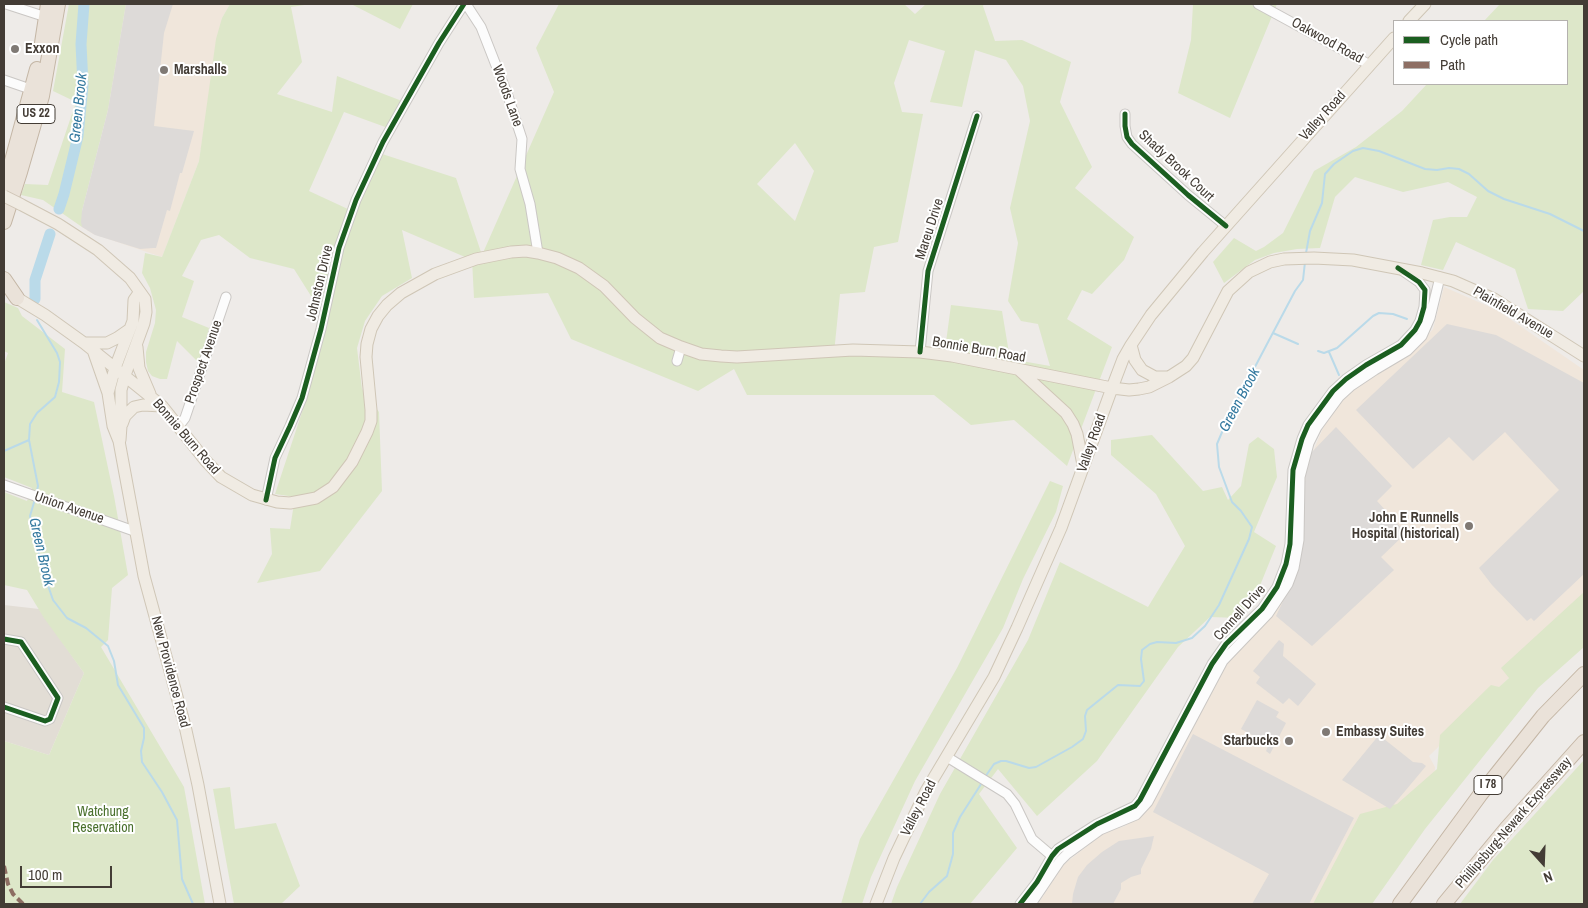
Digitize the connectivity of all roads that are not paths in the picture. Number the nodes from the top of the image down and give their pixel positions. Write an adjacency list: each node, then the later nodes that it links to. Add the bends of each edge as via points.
1 (6, 4): 6 (street)
2 (58, 4): 16 (highway, US 22, via 42,96)
3 (465, 4): 18 (street, Woods Lane, via 481,27 522,139 520,169); 46 (street, Johnston Drive, via 438,43 383,142 356,200 339,248 302,398 274,458)
4 (1258, 4): 9 (street, Oakwood Road)
5 (1426, 4): 7 (main road)
6 (47, 10): 11 (highway, US 22)
7 (1410, 20)
8 (1393, 39): 9 (main road, Valley Road)
9 (1370, 65): 17 (main road, Valley Road)
10 (4, 80): 11 (street)
11 (33, 90): 14 (highway, US 22)
12 (1124, 114): 17 (street, Shady Brook Court, via 1126,132 1132,144)
13 (977, 116): 31 (street, Mareu Drive, via 928,271)
14 (4, 190)
15 (4, 196): 22 (main road, New Providence Road, bridge, via 98,250 120,268)
16 (4, 222)
17 (1226, 226): 28 (main road, Valley Road, via 1151,315)
18 (538, 253): 30 (main road, Bonnie Burn Road, via 579,268 604,286 647,329); 46 (main road, Bonnie Burn Road, via 511,252 476,259 419,282 387,305 371,329 366,357 371,421 352,462 333,487 316,498 290,503)
19 (1398, 268): 20 (main road, Plainfield Avenue); 36 (main road, Plainfield Avenue, via 1353,260 1314,258 1270,262 1249,272 1228,290 1194,358); 50 (street, Connell Drive, via 1426,290 1420,321 1401,345 1366,365 1333,391 1308,425 1293,470 1290,544 1282,576 1270,598 1226,644)
20 (1440, 277): 32 (main road, Plainfield Avenue, via 1494,299); 50 (street, Connell Drive, via 1429,322 1422,336 1407,351 1345,392 1317,427 1300,477 1299,540 1288,584 1268,614)
21 (4, 279): 25 (highway)
22 (139, 293): 26 (main road, New Providence Road, via 134,300); 27 (main road, New Providence Road, via 145,300 146,312)
23 (4, 294): 25 (highway)
24 (226, 297): 42 (street, Prospect Avenue, via 185,418)
25 (23, 301): 29 (main road, Bonnie Burn Road)
26 (130, 329): 29 (main road, via 107,343); 35 (main road, New Providence Road)
27 (136, 345): 35 (main road, New Providence Road); 39 (main road)
28 (1131, 345): 36 (main road, via 1142,370 1155,377); 37 (main road, Valley Road)
29 (88, 346): 35 (main road, Bonnie Burn Road); 38 (main road)
30 (681, 347): 31 (main road, Bonnie Burn Road, via 701,354 738,357 853,350); 33 (street)
31 (920, 352): 34 (main road, Bonnie Burn Road)
32 (1584, 356)
33 (677, 361)
34 (1018, 369): 37 (main road, Bonnie Burn Road); 44 (main road, via 1066,413 1078,434)
35 (120, 371): 38 (main road, New Providence Road); 39 (main road, Bonnie Burn Road); 41 (main road, New Providence Road)
36 (1169, 377): 37 (main road, Plainfield Avenue, via 1139,389)
37 (1112, 388): 44 (main road, Valley Road)
38 (108, 393): 43 (main road, New Providence Road, via 113,426)
39 (150, 396): 40 (main road, Bonnie Burn Road)
40 (162, 406): 41 (main road, via 134,407); 42 (main road, Bonnie Burn Road)
41 (121, 426): 43 (main road, New Providence Road)
42 (179, 426): 46 (main road, Bonnie Burn Road, via 215,472 235,487)
43 (120, 441): 47 (main road, New Providence Road)
44 (1084, 467): 53 (main road, Valley Road, via 1061,528 998,669)
45 (4, 485): 47 (street, Union Avenue)
46 (266, 500)
47 (134, 531): 55 (main road, New Providence Road, via 185,726)
48 (4, 639): 51 (street, via 21,642 58,698 50,719 45,721)
49 (1584, 674): 59 (highway, I 78, via 1543,716)
50 (1209, 676): 54 (street, Connell Drive, via 1135,806 1076,836); 58 (street, Connell Drive, via 1148,802 1136,814 1100,830 1068,854)
51 (4, 707)
52 (1584, 742): 60 (highway, Phillipsburg-Newark Expressway)
53 (947, 757): 54 (street, via 1011,799 1032,839); 56 (main road, Valley Road, via 926,791)
54 (1052, 856): 57 (street, Connell Drive)
55 (220, 904)
56 (876, 904)
57 (1020, 904)
58 (1031, 904)
59 (1400, 904)
60 (1444, 904)

